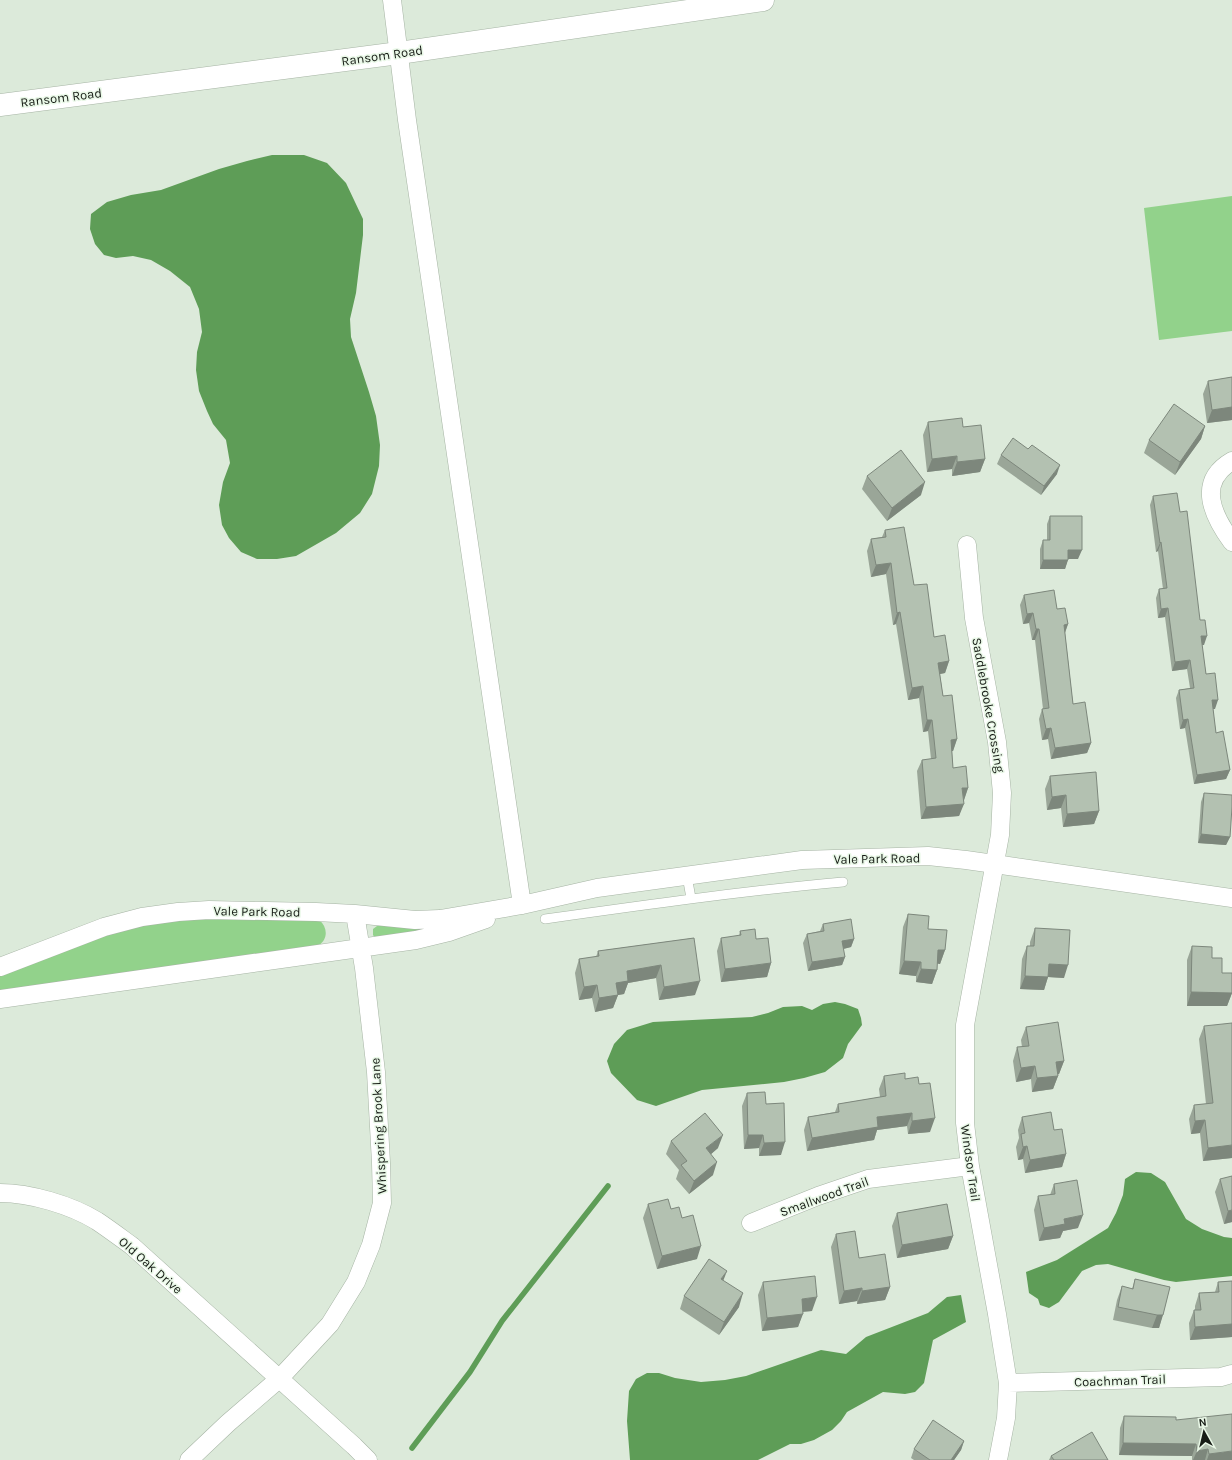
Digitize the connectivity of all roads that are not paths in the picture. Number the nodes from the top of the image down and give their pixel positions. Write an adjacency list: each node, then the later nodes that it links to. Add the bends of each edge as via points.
1 (392, 0): 3 (street)
2 (763, 0): 3 (main road, Ransom Road)
3 (399, 53): 4 (main road, Ransom Road); 13 (street)
4 (0, 105)
5 (1232, 461): 6 (street, via 1223,467 1212,481 1211,496 1215,514)
6 (1232, 542)
7 (967, 545): 8 (street, Saddlebrooke Crossing, via 974,618 1001,773 1002,813)
8 (994, 865): 9 (street, Vale Park Road, via 928,856 845,858 802,860); 12 (street, Vale Park Road); 19 (street, Windsor Trail, via 965,1025 965,1123)
9 (687, 876): 11 (lane); 13 (street, Vale Park Road, via 597,888)
10 (843, 882): 11 (lane)
11 (692, 898): 15 (lane)
12 (1232, 898)
13 (522, 905): 14 (street, Vale Park Road, via 434,919 390,919); 16 (street, Vale Park Road, via 449,932 416,940)
14 (355, 914): 16 (street, Whispering Brook Lane); 17 (street, Vale Park Road, via 209,910 162,914 104,927)
15 (545, 919)
16 (360, 947): 18 (street, Vale Park Road); 23 (street, Whispering Brook Lane, via 376,1072 382,1203 371,1244 356,1282 330,1324)
17 (0, 967)
18 (0, 999)
19 (970, 1166): 21 (street, Smallwood Trail, via 868,1179); 24 (street, Windsor Trail)
20 (0, 1193): 23 (street, Old Oak Drive, via 17,1193 58,1203 96,1220 132,1246)
21 (751, 1223)
22 (1232, 1374): 24 (street, Coachman Trail, via 1222,1377)
23 (279, 1379): 25 (street, Whispering Brook Lane); 26 (street, Old Oak Drive)
24 (1008, 1383): 27 (street, Windsor Trail, via 1006,1418)
25 (189, 1460)
26 (368, 1460)
27 (998, 1460)

